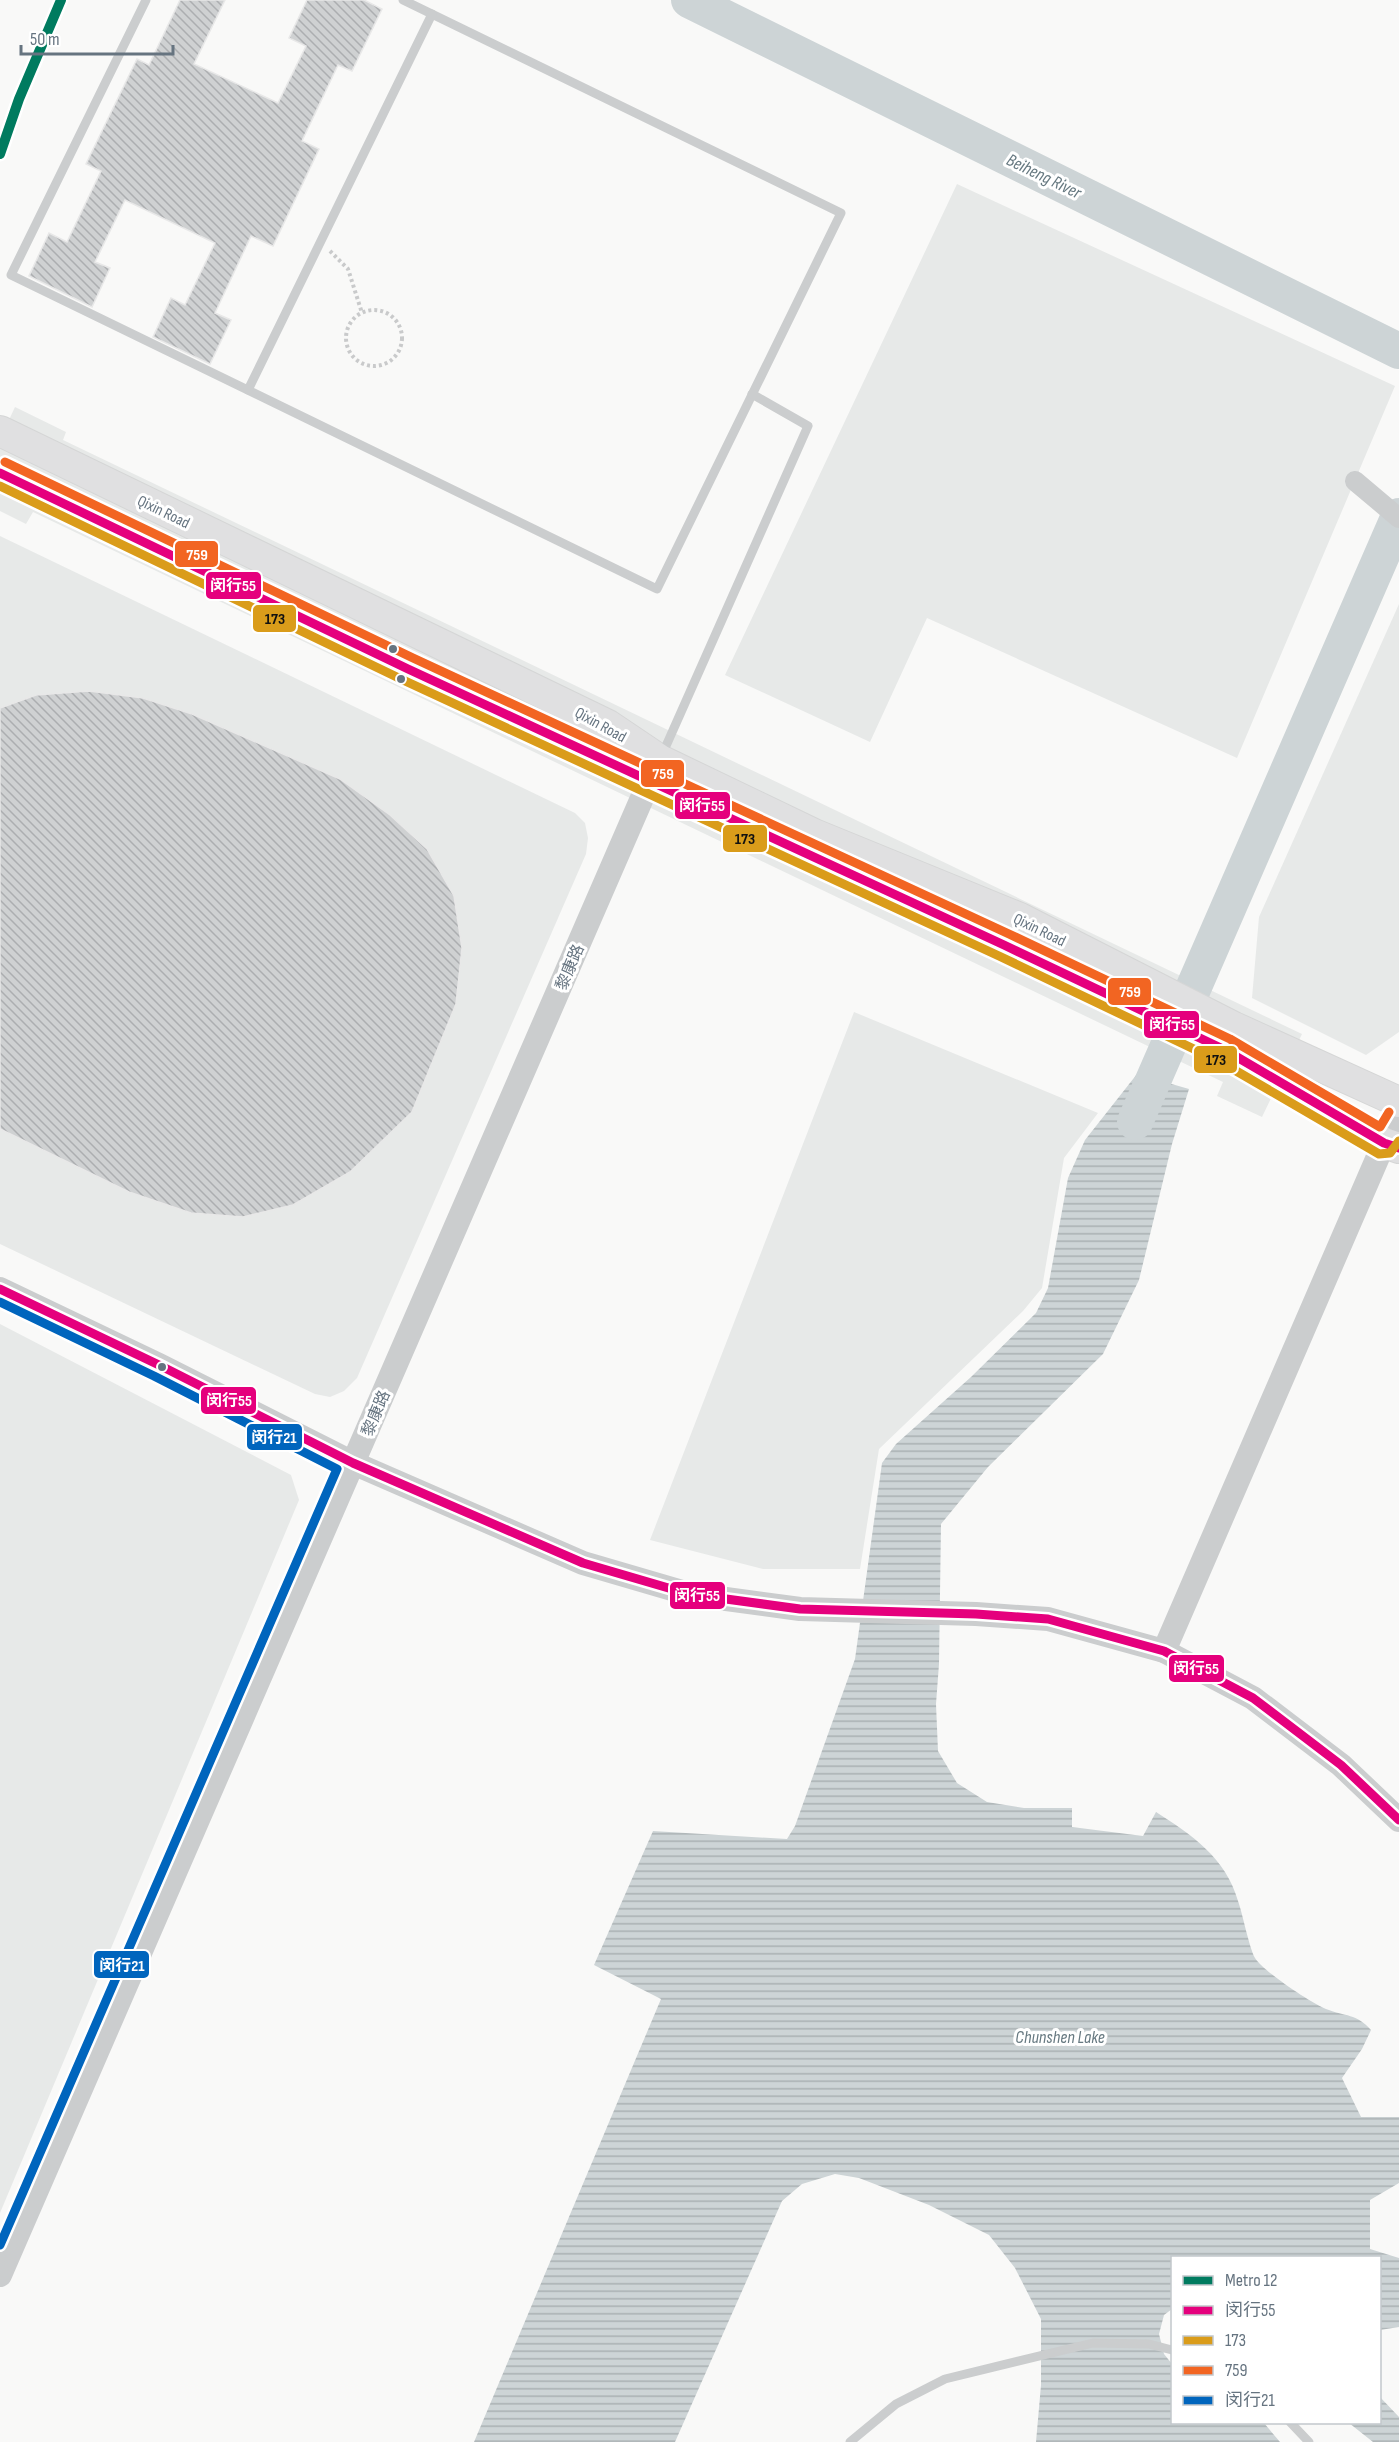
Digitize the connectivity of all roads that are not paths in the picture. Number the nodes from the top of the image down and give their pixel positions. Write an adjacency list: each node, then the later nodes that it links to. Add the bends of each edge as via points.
1 (146, 0): 4 (lane, via 11,275)
2 (403, 0): 3 (lane)
3 (432, 14): 4 (lane); 5 (lane, via 841,213)
4 (248, 390): 5 (lane, via 657,589)
5 (752, 394): 10 (lane, via 808,426)
6 (0, 431): 10 (main road, Qixin Road, via 608,725)
7 (0, 473): 10 (main road, Qixin Road, via 408,669)
8 (1356, 481): 9 (street)
9 (1399, 518)
10 (655, 771): 11 (main road, Qixin Road, via 1137,1010); 11 (main road, Qixin Road, via 1020,918 1153,984); 15 (street, 黎康路)
11 (1230, 1038): 12 (main road, Qixin Road); 13 (main road, Qixin Road)
12 (1399, 1102)
13 (1394, 1136): 16 (street)
14 (0, 1289): 15 (street)
15 (353, 1463): 16 (street, via 594,1566 689,1594 800,1609 1048,1619); 18 (street, 黎康路)
16 (1164, 1651): 17 (street, via 1253,1698 1341,1765)
17 (1399, 1820)
18 (0, 2275)
19 (1171, 2350): 21 (lane, via 1149,2344 1093,2343 945,2379 896,2404)
20 (1292, 2424): 22 (lane)
21 (850, 2442)
22 (1309, 2442)

